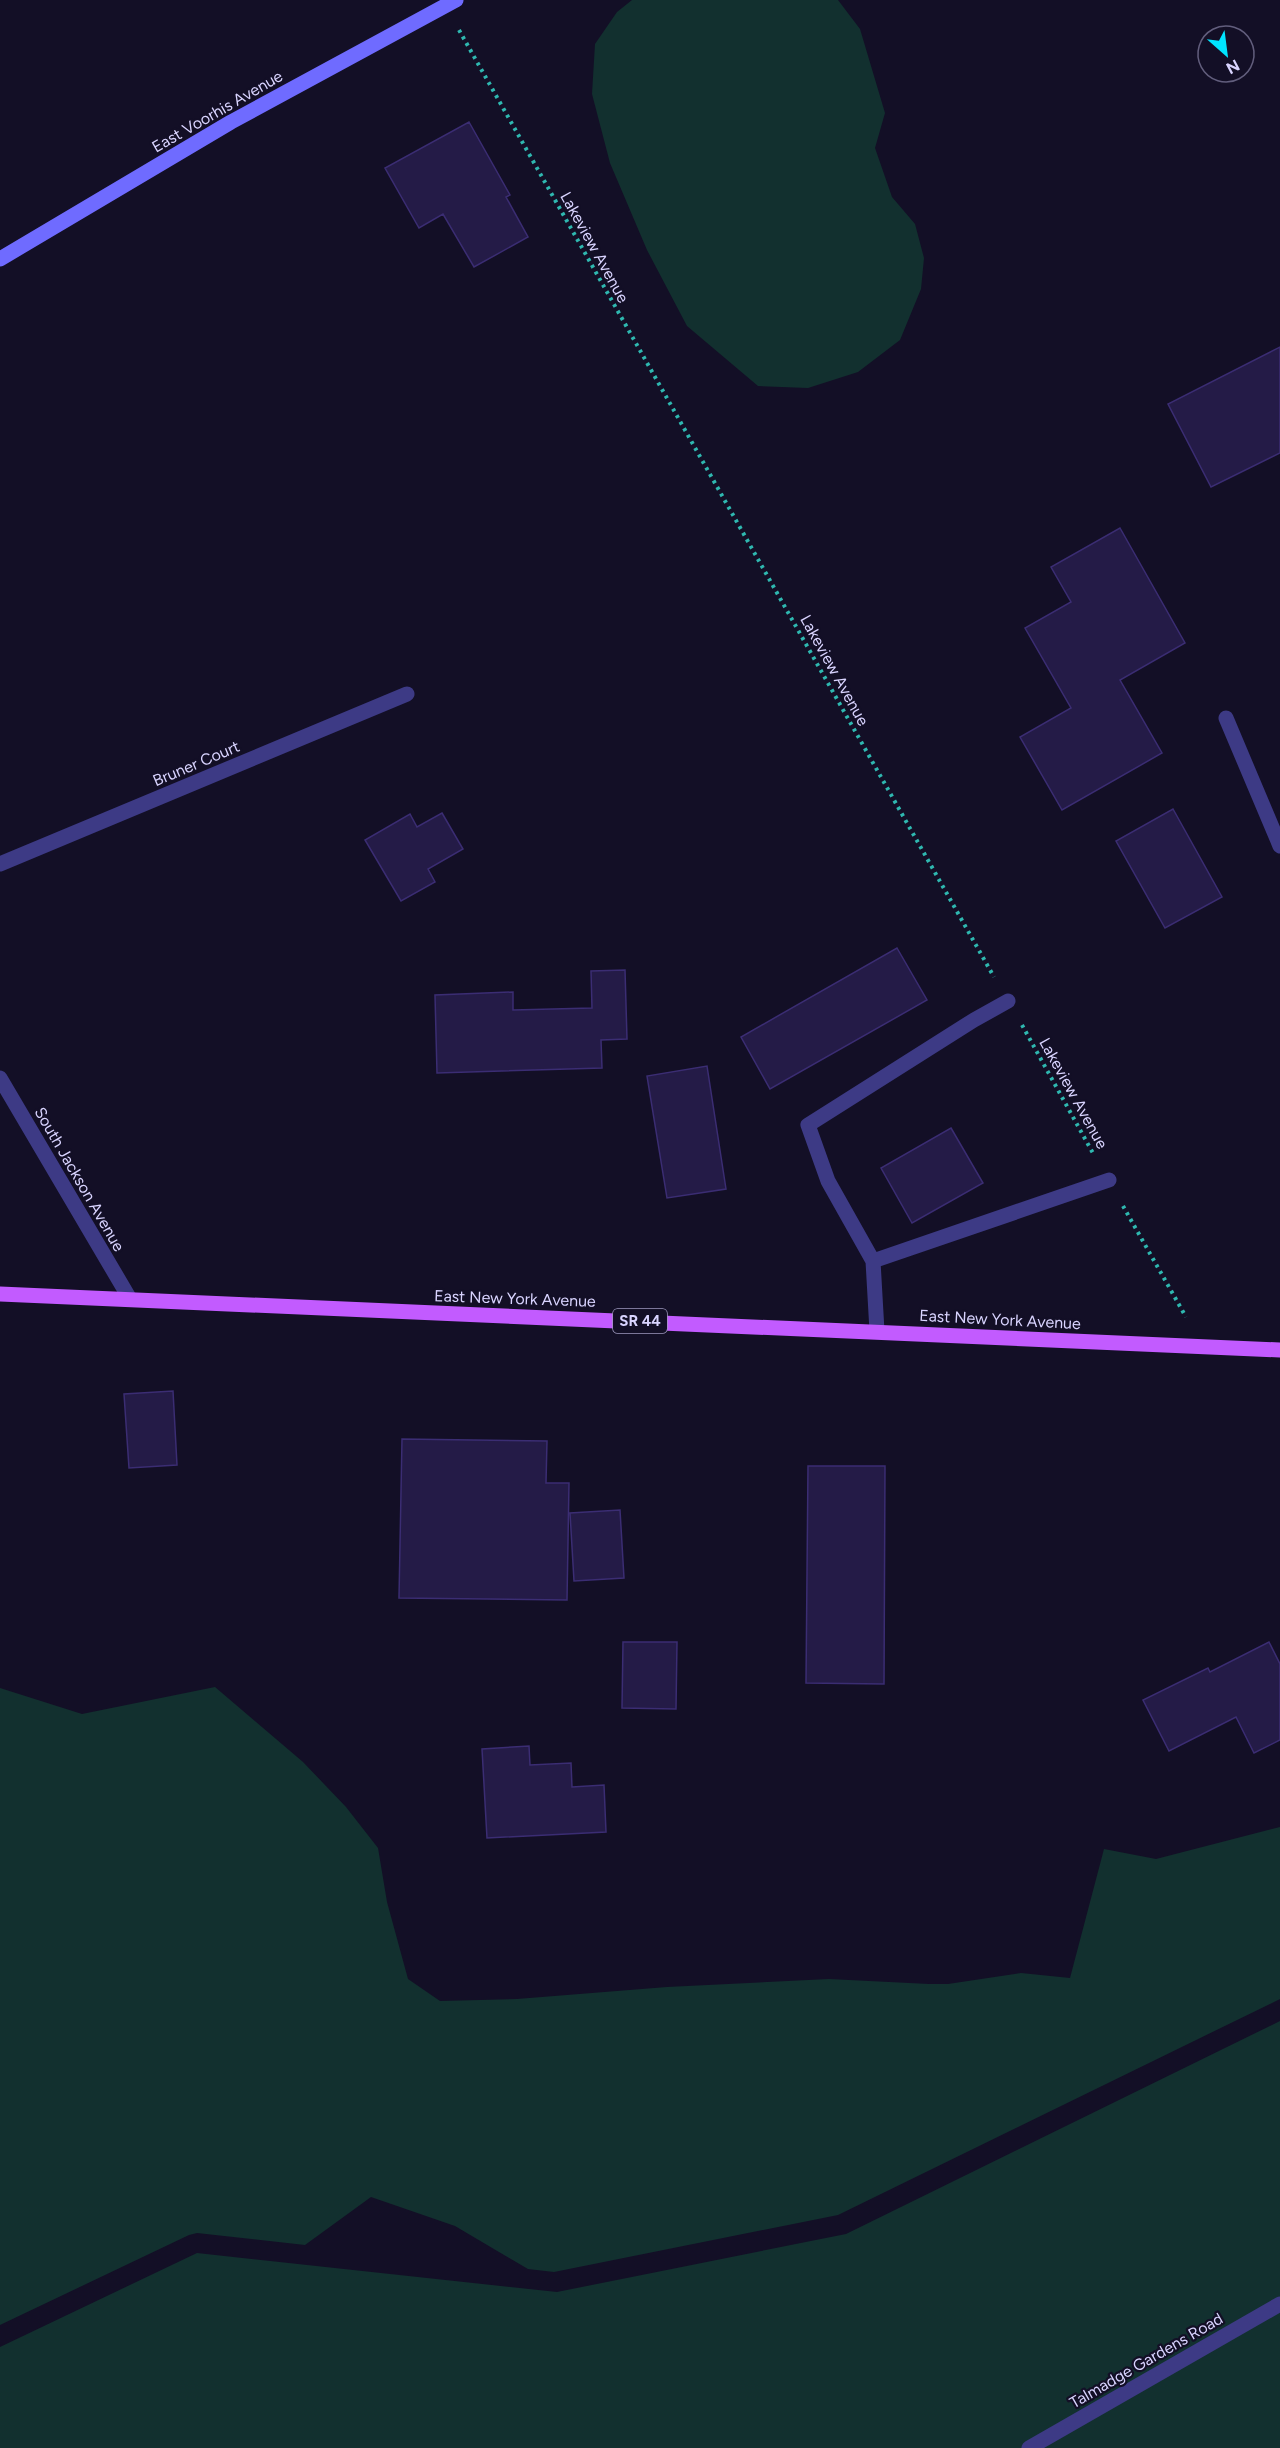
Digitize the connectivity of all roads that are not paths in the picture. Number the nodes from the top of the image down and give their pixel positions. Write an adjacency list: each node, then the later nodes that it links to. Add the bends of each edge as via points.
1 (451, 3): 2 (street, East Voorhis Avenue, via 231,122)
2 (0, 259)
3 (406, 694): 6 (street, Bruner Court)
4 (1226, 718): 5 (street)
5 (1280, 846)
6 (0, 864)
7 (1008, 1001): 10 (street, via 808,1125 828,1181)
8 (0, 1078): 12 (street, South Jackson Avenue)
9 (1109, 1180): 10 (street)
10 (873, 1261): 13 (street)
11 (0, 1294): 12 (main road, East New York Avenue / SR 44)
12 (130, 1299): 13 (main road, East New York Avenue / SR 44)
13 (877, 1331): 14 (main road, East New York Avenue / SR 44)
14 (1280, 1350)
15 (1280, 2304): 16 (street, Talmadge Gardens Road)
16 (1029, 2448)

